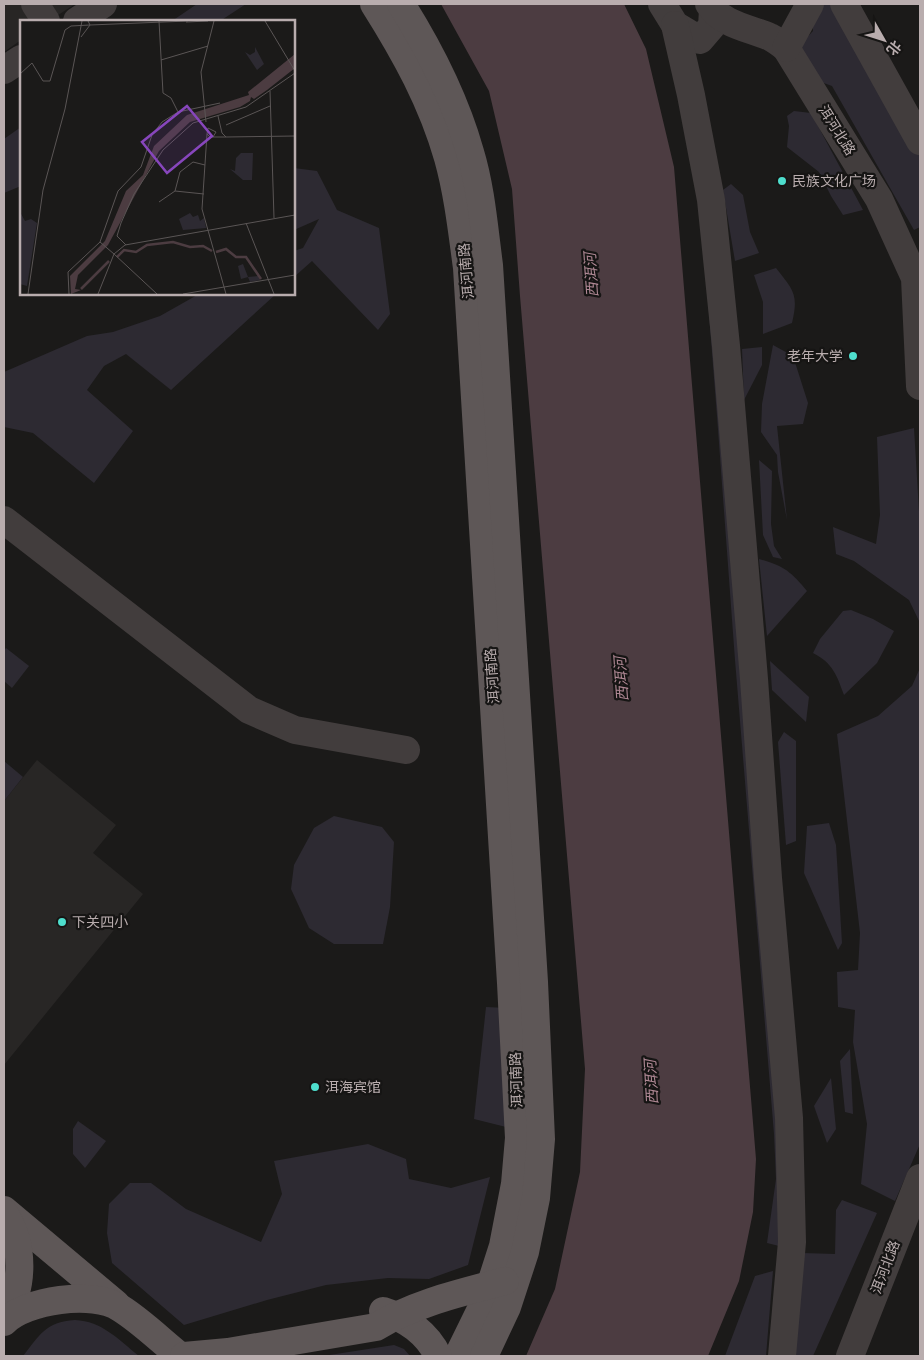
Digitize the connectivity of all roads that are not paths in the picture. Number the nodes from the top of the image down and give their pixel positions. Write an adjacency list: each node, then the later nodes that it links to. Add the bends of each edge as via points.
1 (35, 4): 9 (street)
2 (103, 4): 10 (street)
3 (374, 4): 22 (main road, 洱河南路, via 403,50 430,106 448,159 467,268 518,1138 510,1217)
4 (401, 4): 21 (main road, 洱河南路, via 423,39 452,98 471,153 489,265 540,1099 541,1139 536,1198)
5 (810, 4): 11 (street)
6 (844, 4): 14 (street)
7 (711, 7): 8 (street, via 712,26 700,40); 11 (street, 洱河北路, via 738,26 772,37)
8 (668, 14): 30 (street, via 691,95 711,200 754,679 790,1118 792,1242)
9 (45, 20)
10 (79, 20)
11 (786, 48): 15 (street, 洱河北路, via 880,199)
12 (20, 59): 13 (street)
13 (4, 70)
14 (920, 141)
15 (918, 277): 16 (street, 洱河北路)
16 (920, 386)
17 (4, 520): 18 (street, via 249,710 295,730)
18 (406, 750)
19 (920, 1178): 31 (street, 洱河北路)
20 (4, 1212): 23 (main road); 25 (main road, via 15,1238 20,1265 16,1296)
21 (518, 1277): 22 (main road); 29 (main road, 洱河南路)
22 (492, 1285): 24 (main road); 28 (main road, 洱河南路)
23 (119, 1306): 25 (main road, via 86,1299 50,1301 21,1309); 26 (main road)
24 (395, 1315): 26 (main road, via 375,1308 229,1333); 27 (main road, via 426,1338)
25 (4, 1321)
26 (182, 1356)
27 (438, 1356)
28 (458, 1356)
29 (484, 1356)
30 (782, 1356)
31 (850, 1356)

